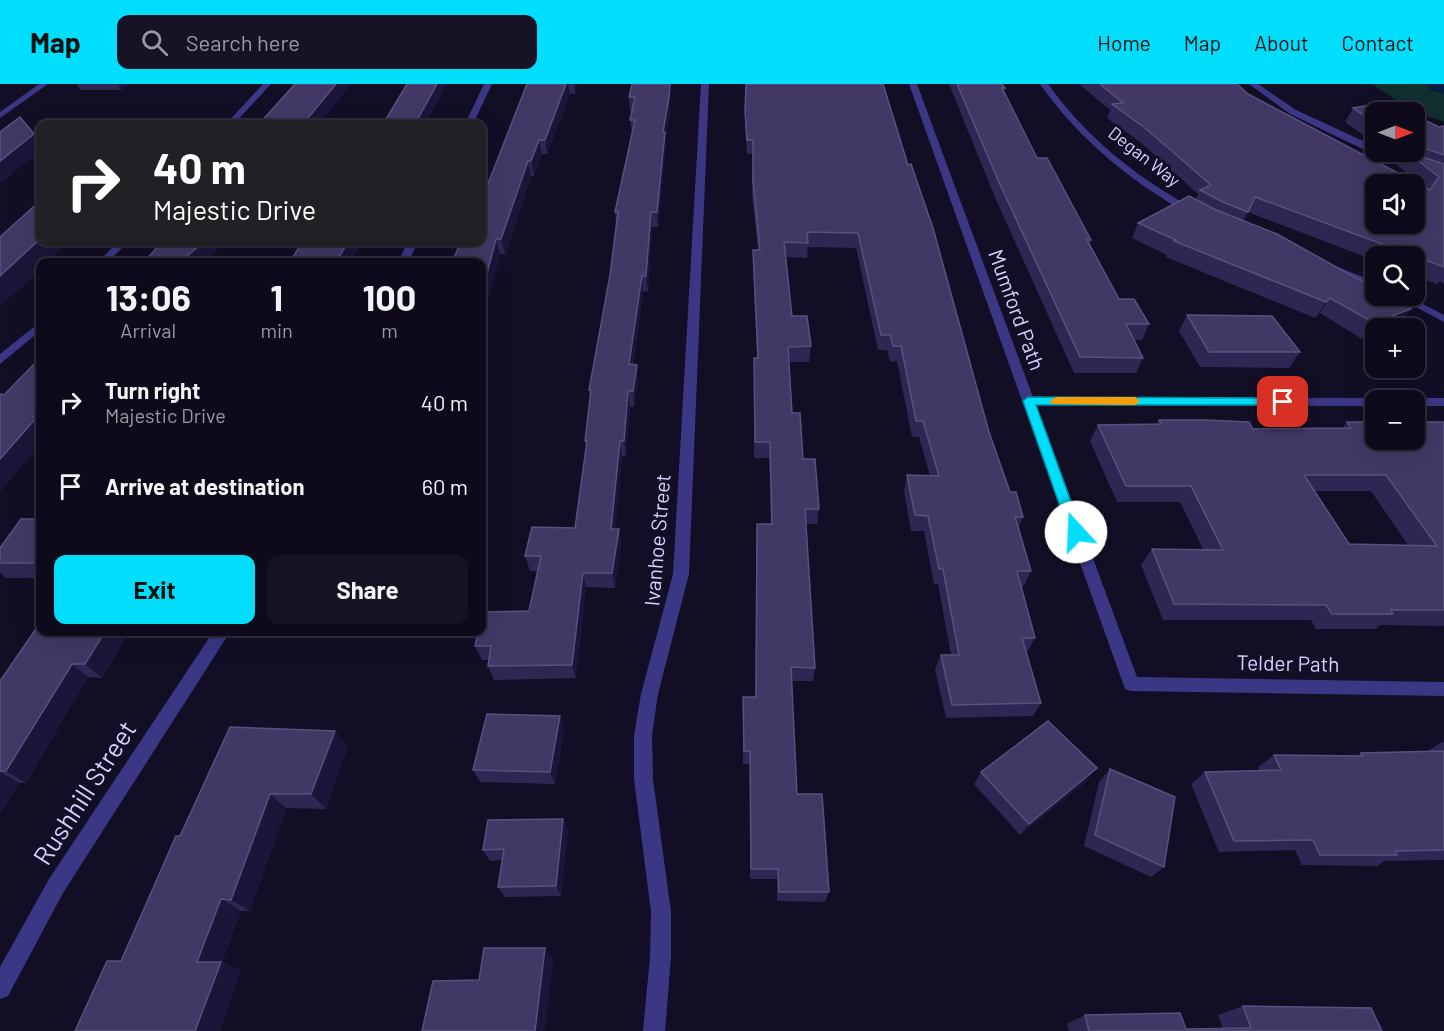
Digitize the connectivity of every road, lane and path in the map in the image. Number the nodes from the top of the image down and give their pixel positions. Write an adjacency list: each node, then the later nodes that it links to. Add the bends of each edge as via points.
1 (44, 84): 8 (street)
2 (267, 84): 9 (street)
3 (488, 84): 10 (street)
4 (705, 84): 31 (street, Ivanhoe Street, via 681,574 643,736 645,792 661,913)
5 (913, 84): 23 (street, Mumford Path)
6 (1044, 84): 14 (street, Degan Way, via 1080,130 1157,192)
7 (1253, 84): 11 (street, via 1293,112)
8 (0, 116)
9 (234, 120)
10 (471, 120)
11 (1365, 146)
12 (1405, 162): 13 (street)
13 (1444, 177)
14 (1204, 217)
15 (119, 246): 16 (street)
16 (107, 258)
17 (1321, 264): 18 (street)
18 (1365, 282)
19 (1419, 306): 20 (street)
20 (1444, 319)
21 (36, 328): 22 (street)
22 (0, 360)
23 (1028, 401): 24 (street); 28 (street, Mumford Path)
24 (1365, 402)
25 (1425, 402): 26 (street)
26 (1444, 402)
27 (219, 636): 30 (street, Rushhill Street, via 56,886)
28 (1131, 684): 29 (street, Telder Path)
29 (1444, 689)
30 (0, 988)
31 (654, 1031)

